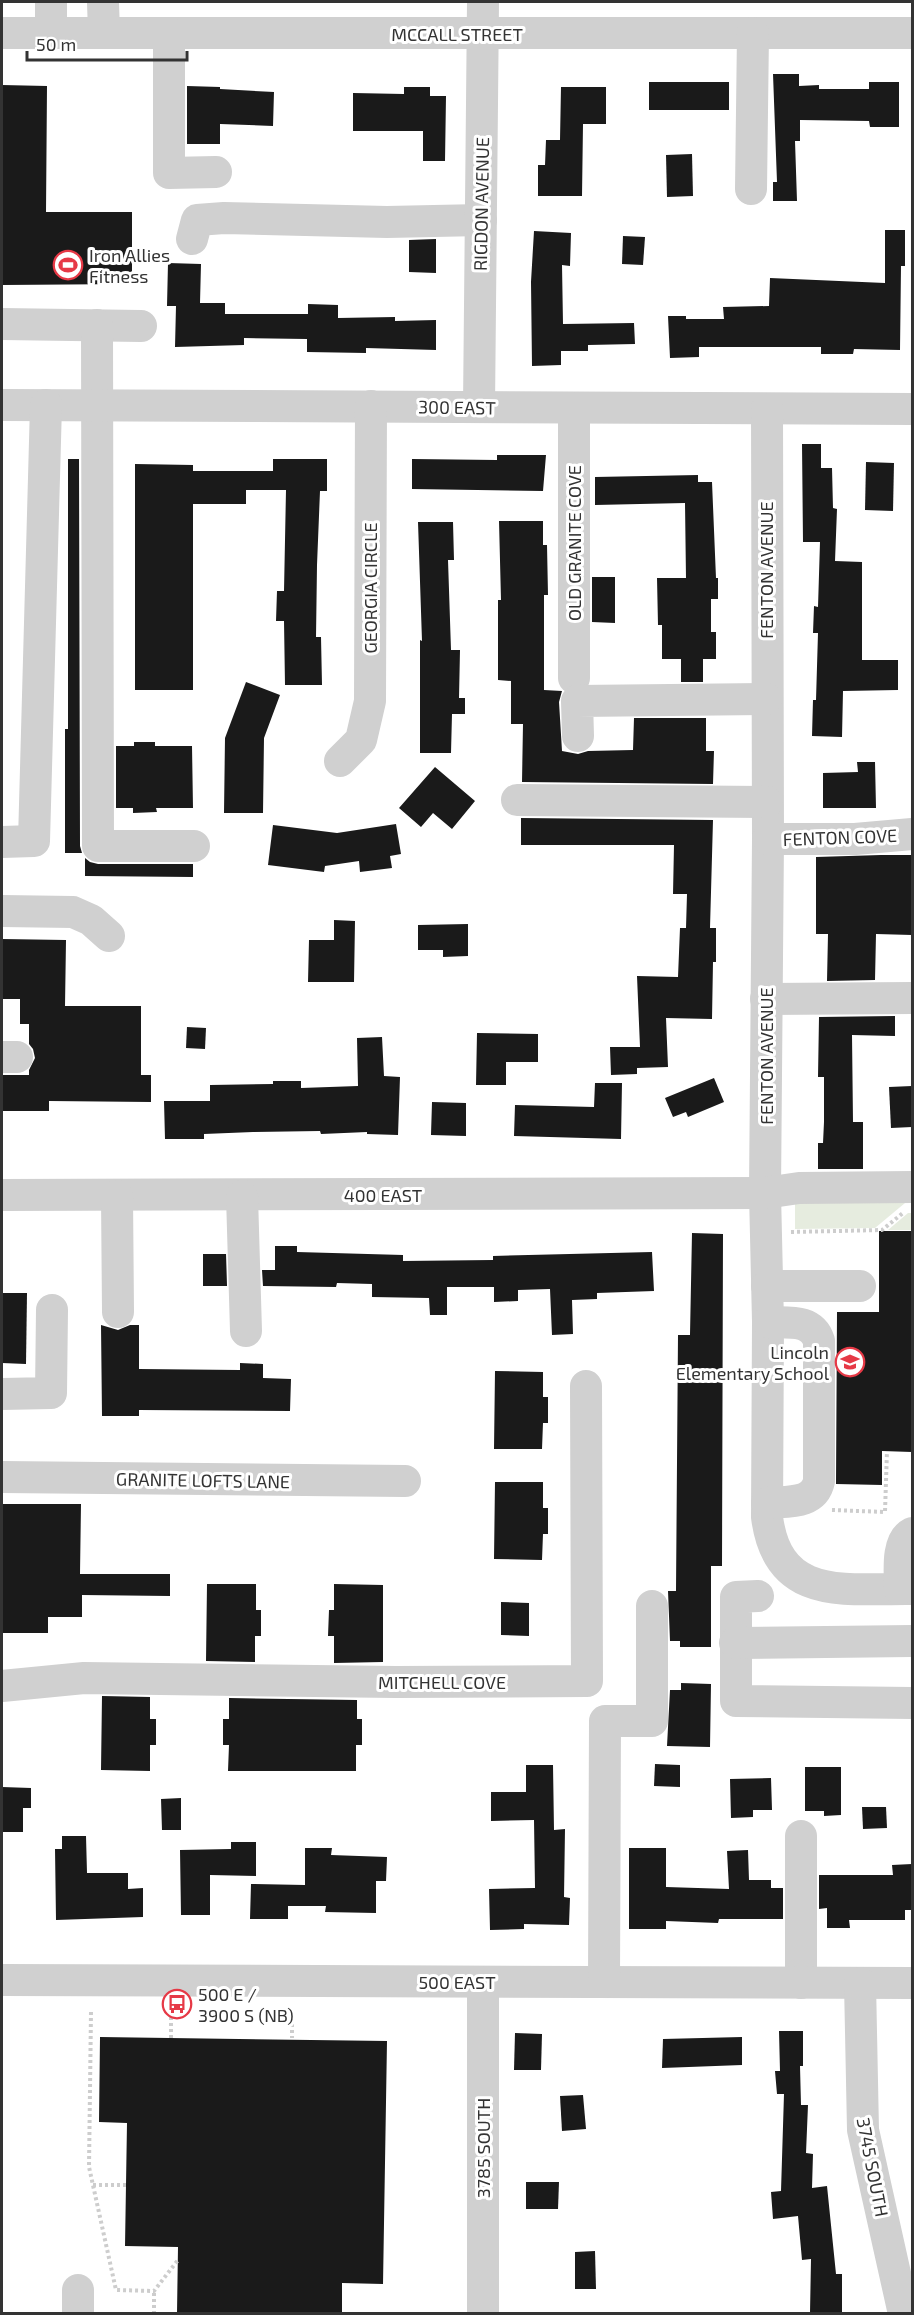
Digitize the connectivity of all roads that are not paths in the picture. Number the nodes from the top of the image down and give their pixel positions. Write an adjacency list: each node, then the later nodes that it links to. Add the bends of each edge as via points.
1 (51, 2): 5 (street)
2 (103, 2): 6 (street)
3 (483, 2): 10 (street, RIGDON AVENUE)
4 (2, 33): 5 (street, MCCALL STREET)
5 (51, 33): 6 (street, MCCALL STREET)
6 (104, 33): 7 (street, MCCALL STREET)
7 (170, 33): 10 (street, MCCALL STREET); 11 (street, via 170,173)
8 (753, 33): 9 (street, MCCALL STREET); 10 (street, MCCALL STREET); 12 (street)
9 (912, 33)
10 (483, 34): 13 (street, RIGDON AVENUE)
11 (216, 172)
12 (751, 189)
13 (481, 220): 14 (street, via 224,218 197,220); 22 (street, RIGDON AVENUE)
14 (192, 239)
15 (2, 324): 16 (street)
16 (97, 325): 17 (street); 20 (street)
17 (141, 326)
18 (2, 405): 19 (street, 300 EAST)
19 (46, 405): 20 (street, 300 EAST); 34 (street, via 34,841)
20 (98, 405): 21 (street, 300 EAST); 35 (street, via 98,846)
21 (370, 406): 22 (street, 300 EAST); 29 (street, GEORGIA CIRCLE, via 369,701 361,740)
22 (479, 407): 23 (street, 300 EAST)
23 (574, 408): 24 (street, 300 EAST); 26 (street, OLD GRANITE COVE)
24 (767, 409): 25 (street, 300 EAST); 27 (street, FENTON AVENUE)
25 (912, 409)
26 (574, 678)
27 (766, 699): 28 (street, via 577,701); 31 (street, FENTON AVENUE)
28 (578, 736)
29 (340, 761)
30 (517, 800): 31 (street)
31 (767, 802): 33 (street, FENTON AVENUE)
32 (912, 834): 33 (street, FENTON COVE, via 855,839)
33 (768, 839): 39 (street, FENTON AVENUE)
34 (2, 842)
35 (194, 846)
36 (2, 911): 37 (street, via 73,912 91,920)
37 (109, 936)
38 (912, 998): 39 (street)
39 (766, 999): 40 (street, FENTON AVENUE)
40 (765, 1193): 43 (street, 400 EAST); 44 (street, 400 EAST, via 799,1188); 45 (street, FENTON AVENUE)
41 (2, 1195): 42 (street, 400 EAST)
42 (117, 1196): 43 (street, 400 EAST); 48 (street)
43 (242, 1196): 50 (street)
44 (910, 1198)
45 (767, 1286): 46 (street); 49 (street, FENTON AVENUE)
46 (860, 1286)
47 (52, 1310): 52 (street, via 51,1393)
48 (118, 1312)
49 (768, 1322): 55 (street, FENTON AVENUE); 55 (street, via 805,1324 812,1327 819,1341 819,1481 813,1496 804,1500)
50 (246, 1331)
51 (586, 1386): 62 (street, MITCHELL COVE, via 587,1681 84,1678)
52 (2, 1394)
53 (2, 1477): 54 (street, GRANITE LOFTS LANE)
54 (405, 1481)
55 (767, 1503): 57 (street, FENTON AVENUE, via 770,1537 778,1555 794,1574 820,1587)
56 (912, 1533): 57 (street, via 902,1547)
57 (906, 1589)
58 (758, 1596): 61 (street, via 736,1597)
59 (652, 1606): 67 (street, via 652,1721 605,1721)
60 (912, 1641): 61 (street)
61 (735, 1643): 63 (street, via 736,1701)
62 (2, 1686)
63 (912, 1703)
64 (801, 1836): 68 (street)
65 (2, 1980): 66 (street, 500 EAST)
66 (483, 1982): 67 (street, 500 EAST); 71 (street, 3785 SOUTH)
67 (604, 1982): 68 (street, 500 EAST)
68 (801, 1983): 69 (street, 500 EAST)
69 (860, 1983): 70 (street, 500 EAST); 72 (street, 3745 SOUTH, via 863,2130)
70 (912, 1983)
71 (483, 2313)
72 (904, 2313)

